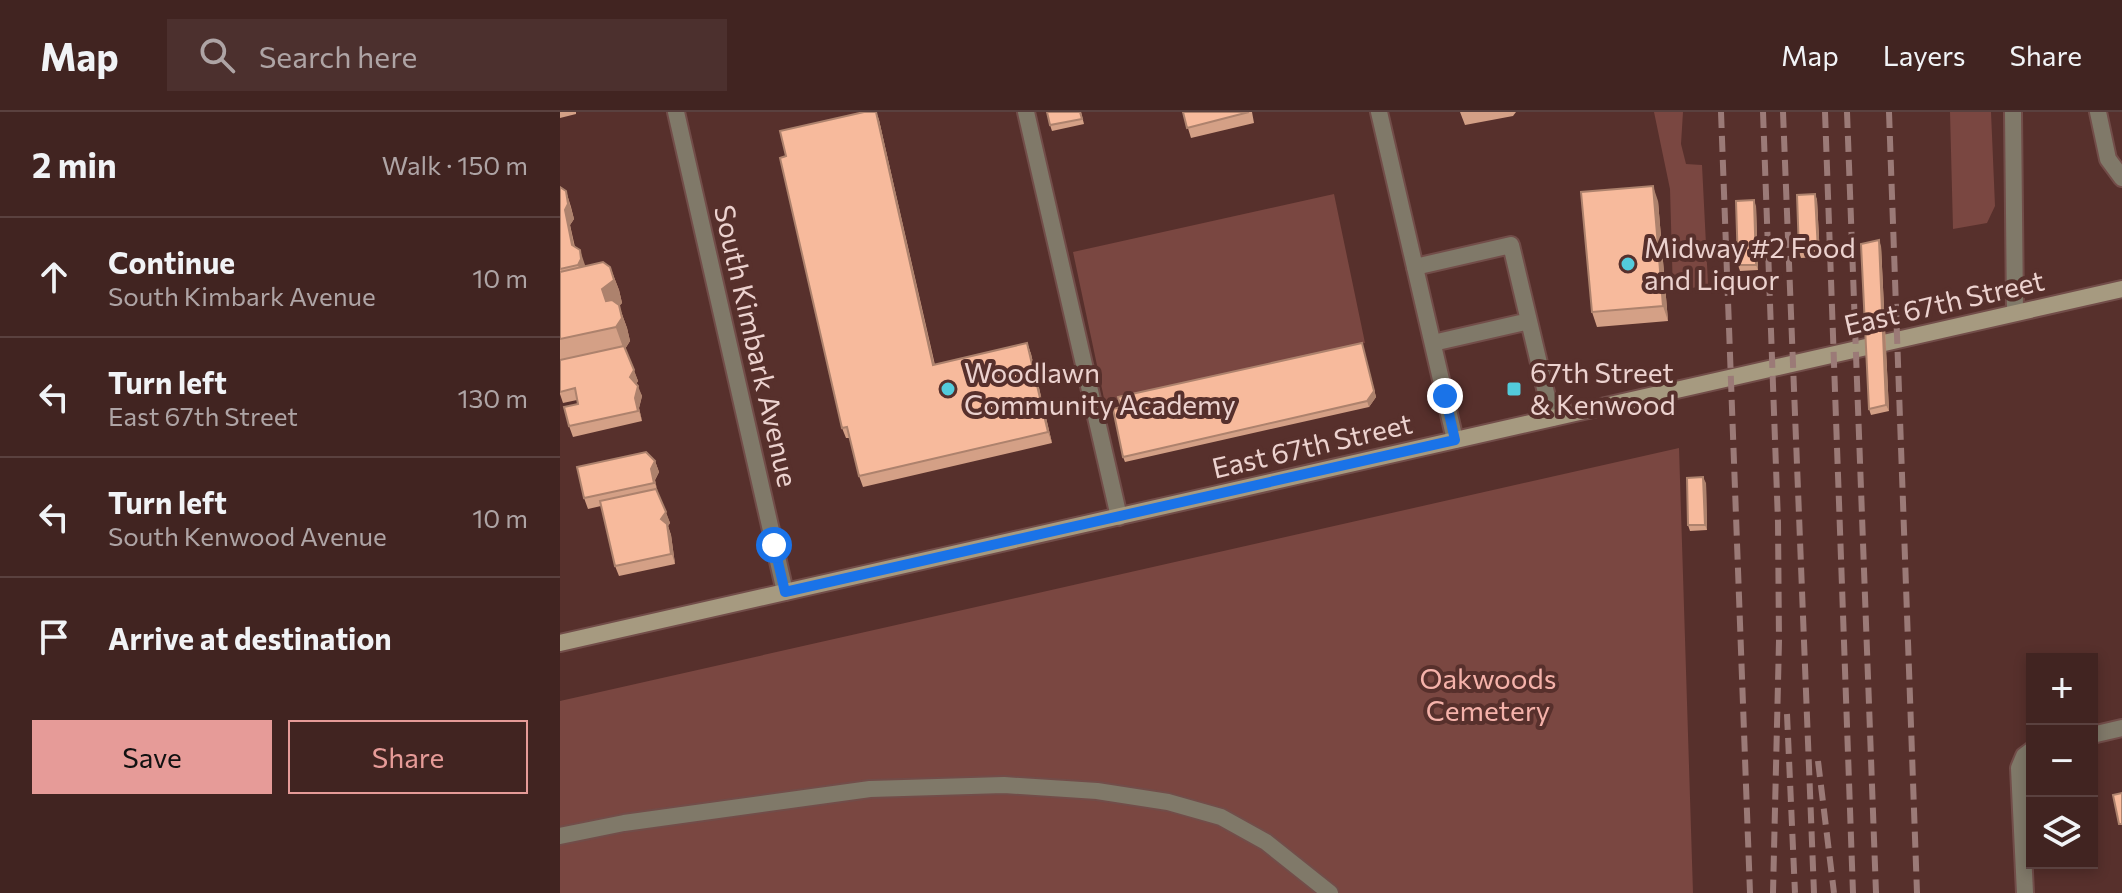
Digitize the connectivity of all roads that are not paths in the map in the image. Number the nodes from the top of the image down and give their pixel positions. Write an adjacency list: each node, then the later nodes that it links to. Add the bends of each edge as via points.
1 (676, 112): 15 (street, South Kimbark Avenue)
2 (1026, 112): 14 (street)
3 (1379, 112): 7 (street)
4 (2013, 112): 9 (street)
5 (2098, 112): 6 (street, via 2108,159)
6 (2122, 178)
7 (1415, 267): 10 (street, via 1511,245); 11 (street)
8 (2122, 289): 9 (street, East 67th Street)
9 (2015, 313): 12 (street, East 67th Street)
10 (1529, 321): 11 (street); 12 (street)
11 (1433, 343): 13 (street)
12 (1552, 418): 13 (street, East 67th Street)
13 (1455, 440): 14 (street, East 67th Street)
14 (1119, 517): 15 (street, East 67th Street)
15 (785, 592): 16 (street, East 67th Street)
16 (560, 643)
17 (2122, 728): 18 (street)
18 (2098, 734)
19 (2026, 754): 22 (street, via 2019,768)
20 (560, 836): 21 (street, via 870,789 1004,785 1097,791 1221,817 1266,842)
21 (1330, 893)
22 (2025, 893)

